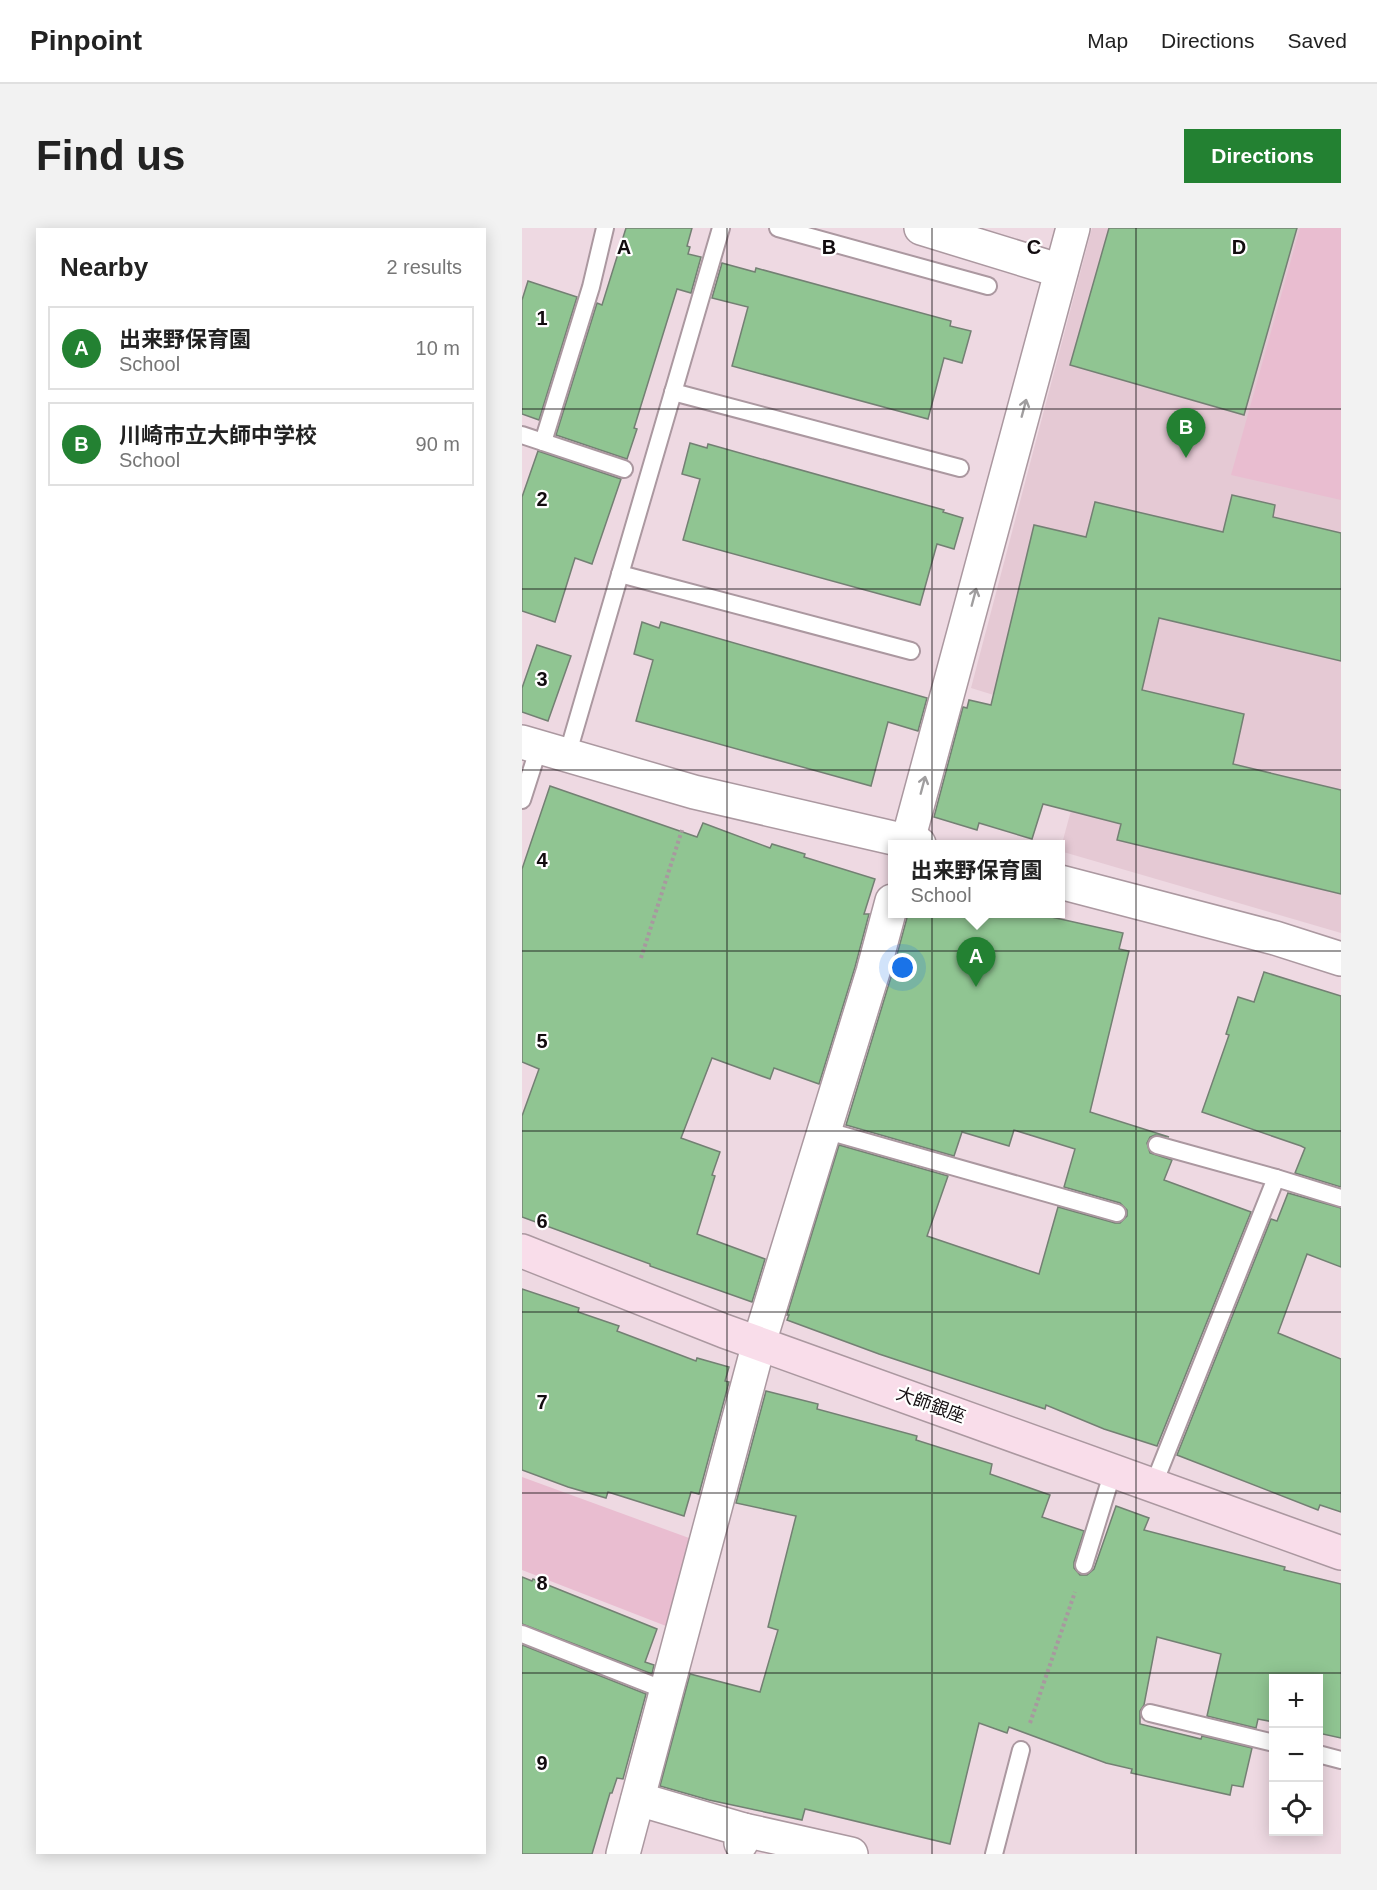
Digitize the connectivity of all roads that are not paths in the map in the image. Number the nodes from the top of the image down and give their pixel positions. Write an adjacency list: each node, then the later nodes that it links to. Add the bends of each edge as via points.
1 (605, 228): 10 (lane)
2 (721, 228): 8 (lane)
3 (778, 228): 7 (lane)
4 (921, 228): 6 (street)
5 (1073, 228): 6 (street)
6 (1061, 271): 18 (street, one-way to 6)
7 (988, 286)
8 (673, 392): 11 (lane); 13 (lane)
9 (522, 435): 10 (lane)
10 (543, 442): 12 (lane)
11 (960, 468)
12 (624, 469)
13 (620, 574): 14 (lane); 15 (lane)
14 (911, 651)
15 (543, 748): 16 (lane); 17 (street, via 694,792)
16 (522, 800)
17 (894, 840)
18 (912, 840)
19 (1065, 883): 21 (street)
20 (888, 916): 22 (street)
21 (1341, 959)
22 (824, 1130): 26 (lane); 28 (street)
23 (1157, 1145): 24 (lane)
24 (1276, 1178): 25 (lane); 30 (lane)
25 (1341, 1198)
26 (1117, 1213)
27 (522, 1251): 28 (street, 大師銀座)
28 (759, 1343): 29 (street, 大師銀座); 34 (street)
29 (1113, 1470): 30 (street, 大師銀座); 32 (lane)
30 (1153, 1486): 31 (street, 大師銀座)
31 (1341, 1553)
32 (1084, 1565)
33 (522, 1634): 34 (lane)
34 (667, 1691): 40 (street)
35 (1150, 1713): 36 (lane)
36 (1269, 1742)
37 (1021, 1750): 43 (lane)
38 (1323, 1755): 39 (lane)
39 (1341, 1760)
40 (638, 1799): 41 (street); 42 (street, via 743,1836)
41 (623, 1854)
42 (851, 1854)
43 (994, 1854)

